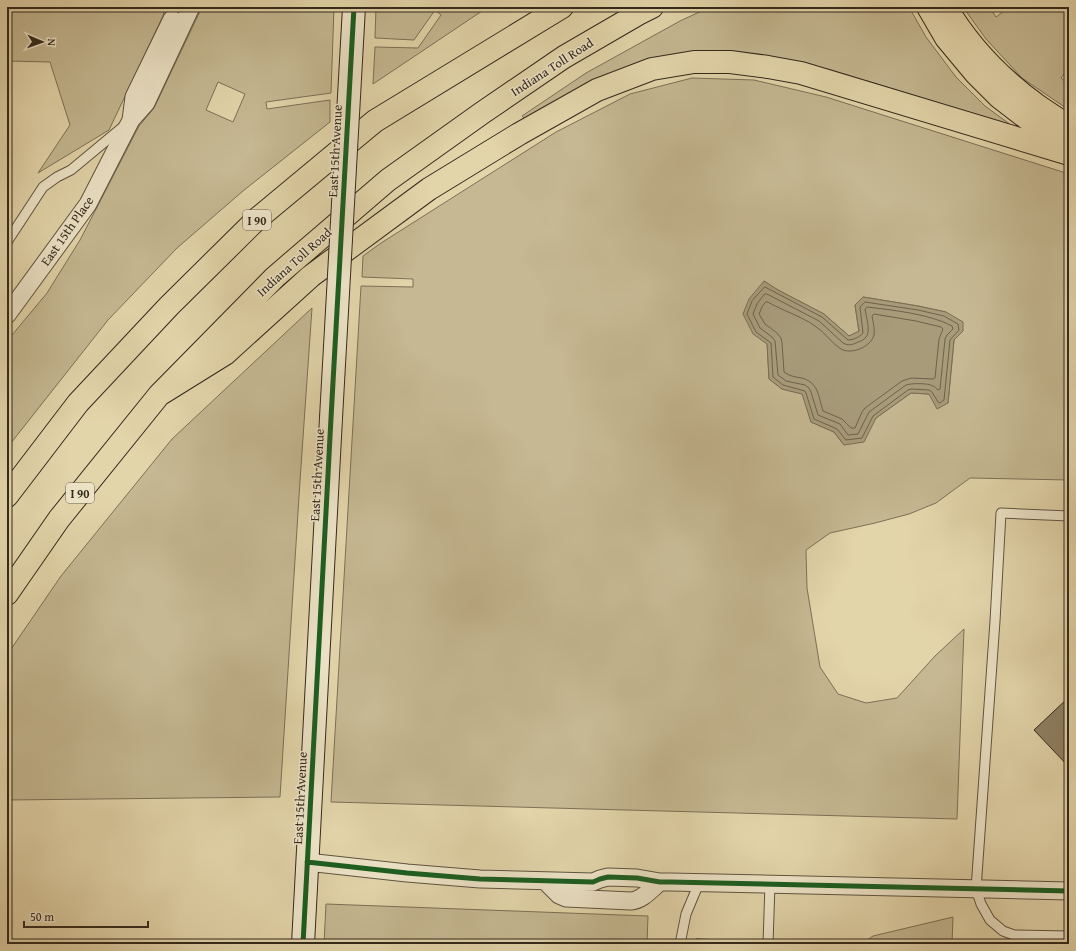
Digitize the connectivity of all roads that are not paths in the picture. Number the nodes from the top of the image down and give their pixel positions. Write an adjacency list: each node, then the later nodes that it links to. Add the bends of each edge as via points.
1 (178, 7): 8 (street, East 15th Place, via 134,97)
2 (191, 7): 8 (street, East 15th Place, via 146,104)
3 (354, 7): 18 (street, East 15th Avenue, bridge)
4 (562, 7): 15 (highway, I 90, via 375,121 257,219 168,306 78,403)
5 (652, 7): 14 (highway, Indiana Toll Road / I 90, via 564,57 388,180 275,277)
6 (928, 7): 10 (highway, via 946,38 999,97 1033,123)
7 (946, 7): 9 (highway, via 985,60 1038,106)
8 (131, 120): 12 (lane, via 72,170 43,187); 13 (street, East 15th Place, via 88,204)
9 (1069, 126)
10 (1069, 142)
11 (1069, 154): 14 (highway, via 801,73 730,62 694,62 652,69 597,90 429,189 311,276 225,354)
12 (7, 242)
13 (10, 305)
14 (159, 395): 17 (highway, Indiana Toll Road / I 90, via 59,519)
15 (7, 496)
16 (1069, 516): 23 (lane, via 1001,513)
17 (7, 594)
18 (307, 862): 19 (street, via 407,873); 26 (street, East 15th Avenue)
19 (545, 882): 22 (street, via 593,882 608,877 637,878); 22 (street, via 562,897 571,899 634,901)
20 (699, 883): 21 (street); 22 (street); 27 (lane, via 686,914)
21 (770, 884): 23 (street); 28 (lane)
22 (655, 886)
23 (976, 889): 24 (street); 25 (lane, via 990,920 1003,931 1014,935)
24 (1069, 892)
25 (1069, 936)
26 (304, 944)
27 (680, 944)
28 (768, 944)

